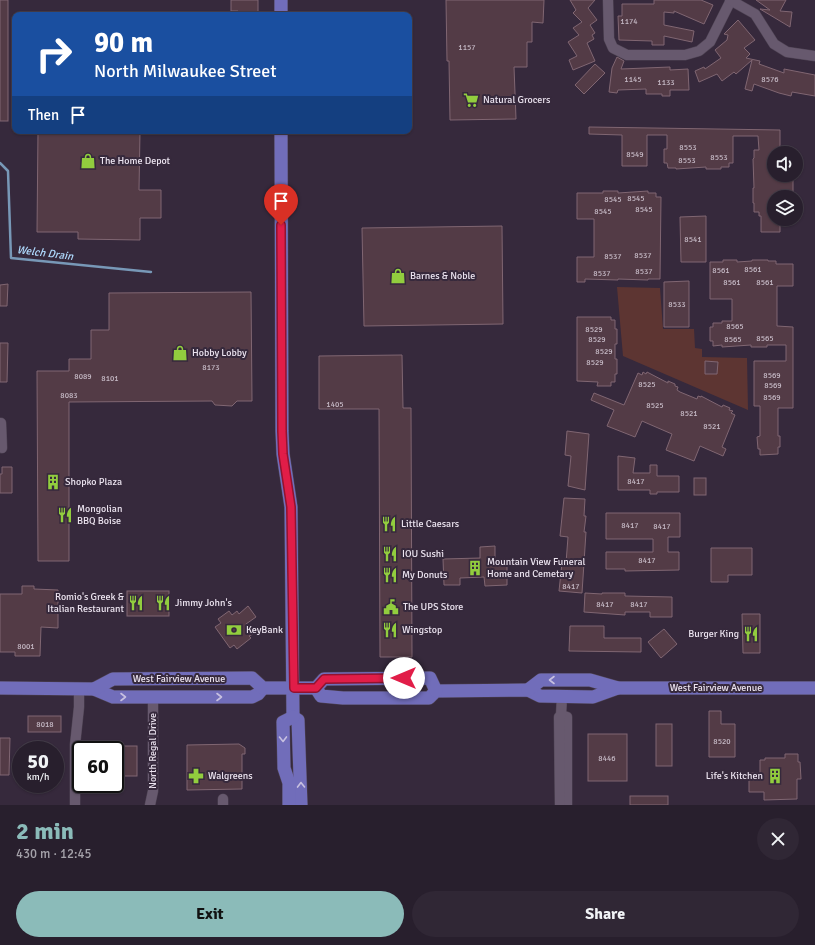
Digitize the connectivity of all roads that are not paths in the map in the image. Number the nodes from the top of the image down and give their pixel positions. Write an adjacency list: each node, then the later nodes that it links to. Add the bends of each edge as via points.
1 (281, 0): 4 (main road)
2 (608, 0): 3 (street, via 609,39 613,48 627,55 685,55 699,51 710,42)
3 (730, 0): 5 (street, via 755,14 774,44 787,52)
4 (281, 12)
5 (815, 56)
6 (281, 134): 12 (main road, via 282,431 291,507)
7 (1, 423): 8 (street)
8 (1, 434): 9 (street)
9 (2, 448)
10 (0, 688): 16 (main road, West Fairview Avenue)
11 (263, 688): 12 (main road, West Fairview Avenue); 17 (main road, West Fairview Avenue, via 252,678 113,679); 20 (main road, West Fairview Avenue, one-way to 11, via 252,697)
12 (294, 688): 13 (main road, West Fairview Avenue); 23 (main road)
13 (316, 688): 19 (main road, West Fairview Avenue, via 321,696 343,698 429,698); 19 (main road, West Fairview Avenue, via 324,679 430,678)
14 (618, 688): 15 (main road, West Fairview Avenue); 18 (main road, West Fairview Avenue, one-way to 18, via 590,680 541,680); 21 (main road, West Fairview Avenue, via 593,697)
15 (815, 688)
16 (79, 689): 17 (main road, West Fairview Avenue); 24 (street, via 75,745)
17 (94, 689): 20 (main road, West Fairview Avenue, one-way to 20, via 113,697)
18 (528, 690): 19 (main road, West Fairview Avenue); 21 (main road, West Fairview Avenue, via 540,696)
19 (436, 691)
20 (153, 697): 25 (street, North Regal Drive, via 153,791)
21 (562, 697): 22 (street)
22 (561, 715): 28 (street); 29 (street, via 567,717)
23 (293, 717): 26 (main road, one-way to 26, via 283,722 284,768 289,783); 27 (main road, one-way to 23, via 298,720)
24 (75, 805)
25 (150, 805)
26 (289, 805)
27 (301, 805)
28 (560, 805)
29 (567, 805)

